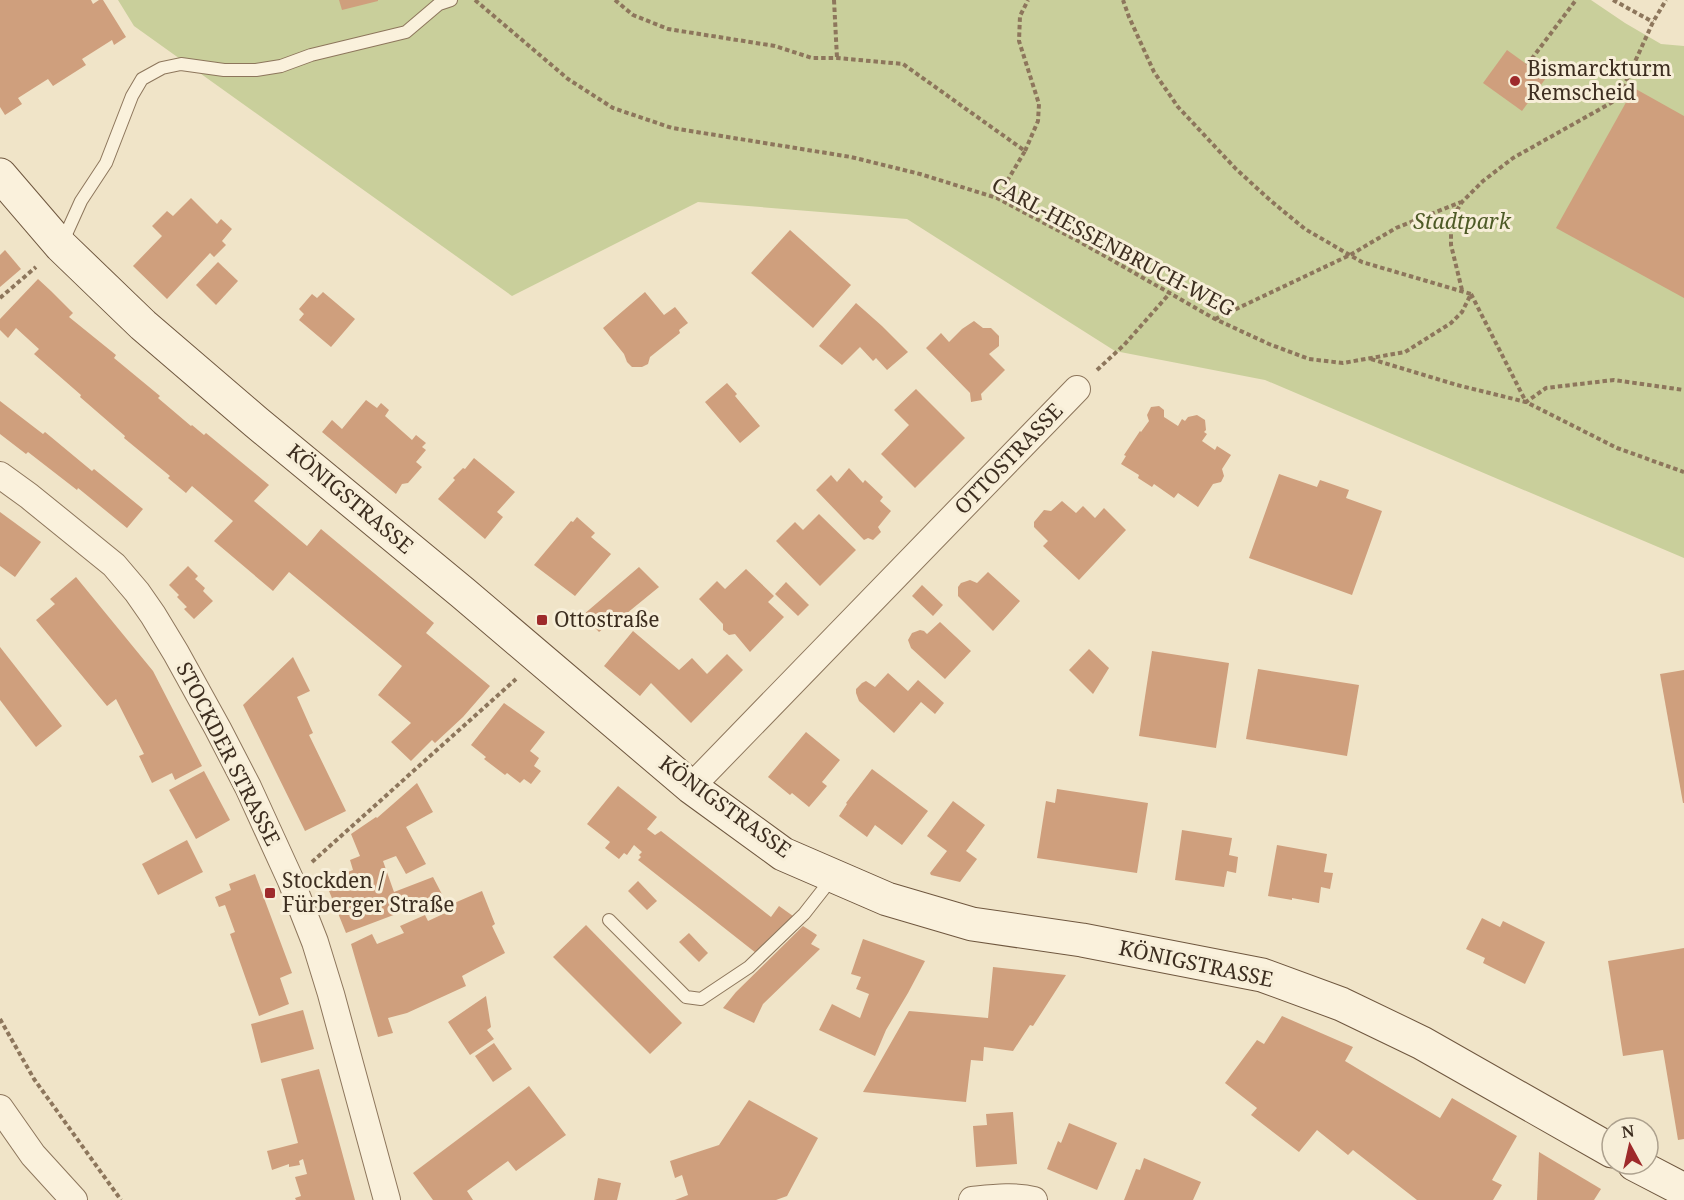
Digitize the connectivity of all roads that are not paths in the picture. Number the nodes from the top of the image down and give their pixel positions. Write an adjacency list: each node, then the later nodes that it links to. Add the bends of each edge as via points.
1 (451, 0): 3 (lane, via 439,4 406,32 281,66 224,70 181,64 162,68 142,79 106,163 81,201)
2 (0, 175): 3 (main road, KÖNIGSTRASSE)
3 (61, 246): 6 (main road, KÖNIGSTRASSE, via 256,422)
4 (1077, 389): 6 (street, OTTOSTRASSE)
5 (0, 475): 14 (street, STOCKDER STRASSE, via 114,565 137,592 176,653 218,729 291,881 315,942)
6 (691, 786): 7 (main road, KÖNIGSTRASSE, via 783,854)
7 (834, 876): 8 (lane, via 804,914 749,968 701,999 686,997); 10 (main road, KÖNIGSTRASSE, via 887,899 972,924 1082,940 1262,975 1341,1004 1422,1043)
8 (609, 920)
9 (0, 1108): 13 (street, via 33,1155)
10 (1600, 1144)
11 (1655, 1176): 12 (main road)
12 (1684, 1190)
13 (74, 1200)
14 (387, 1200)
15 (972, 1200): 16 (street)
16 (1034, 1200)

